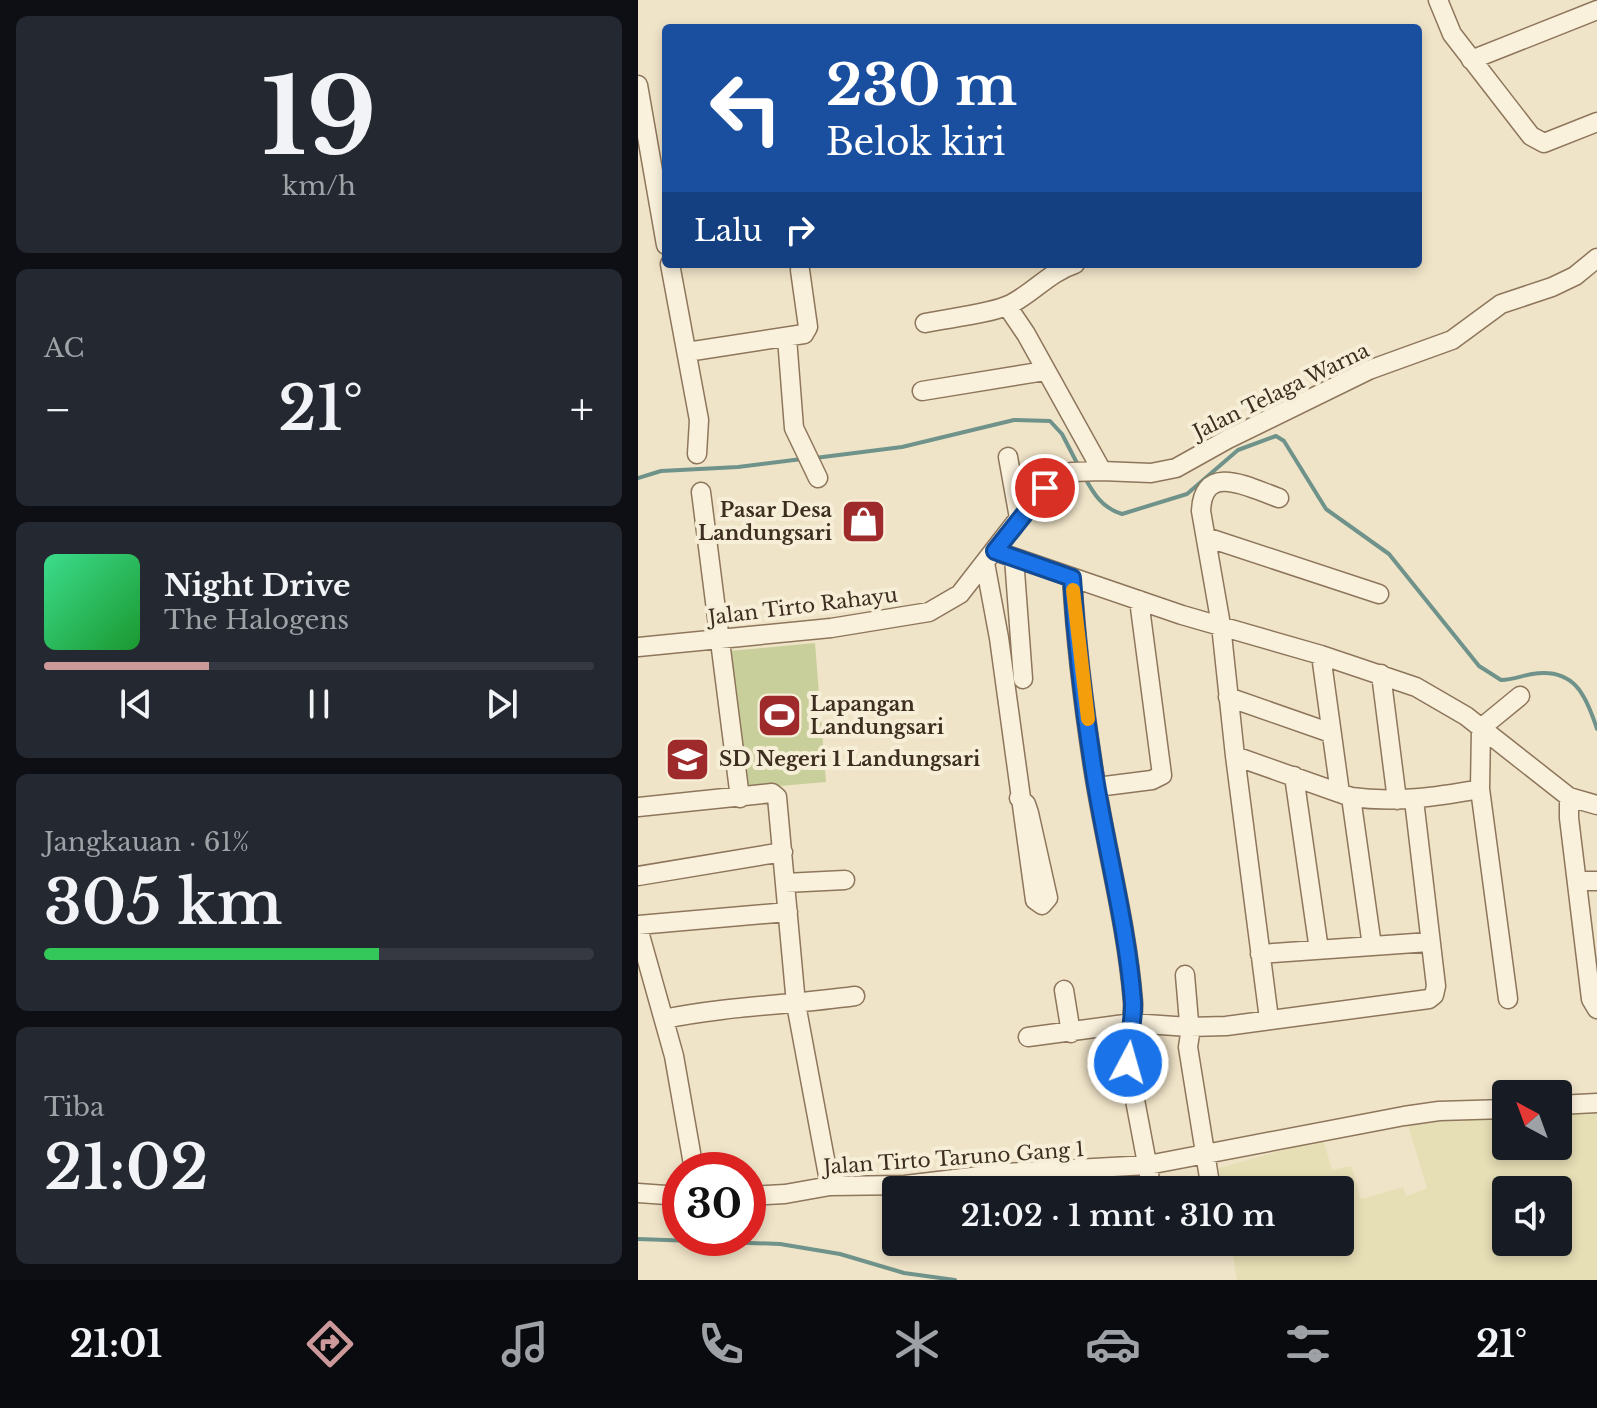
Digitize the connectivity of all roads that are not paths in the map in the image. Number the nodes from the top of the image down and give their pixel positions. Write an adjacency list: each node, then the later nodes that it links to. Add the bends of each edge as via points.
1 (1438, 0): 3 (street, via 1452,34)
2 (1597, 10): 3 (street)
3 (1471, 60): 5 (street, via 1537,141 1544,143)
4 (638, 85): 6 (street)
5 (1597, 122)
6 (662, 222)
7 (1597, 258): 19 (street, Jalan Telaga Warna, via 1575,276 1501,304 1452,340 1369,370 1176,468 1139,474)
8 (671, 268): 14 (street)
9 (1066, 268): 11 (street)
10 (800, 270): 13 (street, via 808,330)
11 (1007, 306): 12 (street); 15 (street)
12 (925, 323)
13 (787, 338): 14 (street); 20 (street, via 794,428)
14 (687, 352): 17 (street, via 699,420)
15 (1045, 371): 16 (street); 19 (street)
16 (922, 391)
17 (697, 454)
18 (1008, 457): 23 (street)
19 (1097, 471): 23 (street, Jalan Telaga Warna, via 1071,472 1054,480)
20 (816, 472)
21 (701, 492): 31 (street)
22 (1279, 498): 24 (street, via 1228,482 1211,483 1201,500)
23 (1019, 518): 25 (street, Jalan Telaga Warna)
24 (1206, 537): 28 (street); 30 (street)
25 (990, 557): 26 (street); 31 (street, Jalan Tirto Rahayu, via 960,594 929,612); 47 (street)
26 (1014, 558): 27 (street); 35 (street)
27 (1072, 578): 29 (street); 42 (street)
28 (1379, 594)
29 (1139, 600): 30 (street); 42 (street, via 1162,775)
30 (1221, 625): 33 (street); 37 (street)
31 (720, 638): 32 (street, Jalan Tirto Rahayu); 46 (street)
32 (638, 647)
33 (1321, 655): 34 (street); 39 (street)
34 (1381, 674): 38 (street, via 1438,698); 48 (street)
35 (1023, 679)
36 (1520, 696): 38 (street)
37 (1228, 697): 39 (street); 40 (street)
38 (1481, 728): 43 (street); 45 (street)
39 (1331, 733): 44 (street)
40 (1235, 756): 41 (street); 63 (street)
41 (1294, 776): 44 (street); 62 (street)
42 (1097, 787): 73 (street, via 1126,945)
43 (1480, 789): 48 (street); 68 (street)
44 (1346, 795): 48 (street); 60 (street)
45 (1569, 797): 49 (street); 54 (street)
46 (740, 798): 50 (street); 51 (street, via 774,793)
47 (1019, 798): 47 (street, via 1035,900 1042,905 1048,898 1029,813)
48 (1405, 800): 59 (street)
49 (1597, 805)
50 (638, 807)
51 (783, 852): 52 (street); 56 (street)
52 (638, 876)
53 (845, 880): 56 (street)
54 (1577, 881): 55 (street); 61 (street)
55 (1597, 881)
56 (785, 883): 57 (street)
57 (788, 912): 58 (street); 69 (street)
58 (638, 926): 65 (street)
59 (1429, 942): 60 (street); 72 (street, via 1436,986 1429,999)
60 (1372, 946): 62 (street)
61 (1590, 949): 70 (street, via 1591,999)
62 (1319, 950): 63 (street)
63 (1260, 954): 72 (street)
64 (1185, 975): 74 (street)
65 (645, 976): 71 (street)
66 (1064, 990): 75 (street)
67 (855, 996): 69 (street)
68 (1508, 999)
69 (796, 1004): 71 (street); 85 (street)
70 (1597, 1009)
71 (664, 1019): 80 (street)
72 (1269, 1019): 74 (street)
73 (1132, 1023): 74 (street); 75 (street); 82 (street, via 1128,1063)
74 (1189, 1027): 81 (street)
75 (1071, 1033): 76 (street)
76 (1028, 1037)
77 (1597, 1103): 78 (street)
78 (1572, 1104)
79 (1492, 1109): 81 (street, Jalan Tirto Taruno Gang 1, via 1404,1116)
80 (691, 1152)
81 (1205, 1155): 82 (street, Jalan Tirto Taruno Gang 1); 84 (street)
82 (1148, 1165): 83 (street); 85 (street, Jalan Tirto Taruno Gang 1)
83 (1150, 1176)
84 (1209, 1176)
85 (830, 1186): 88 (street, Jalan Tirto Taruno Gang 1)
86 (638, 1193): 87 (street)
87 (662, 1195)
88 (766, 1195)

